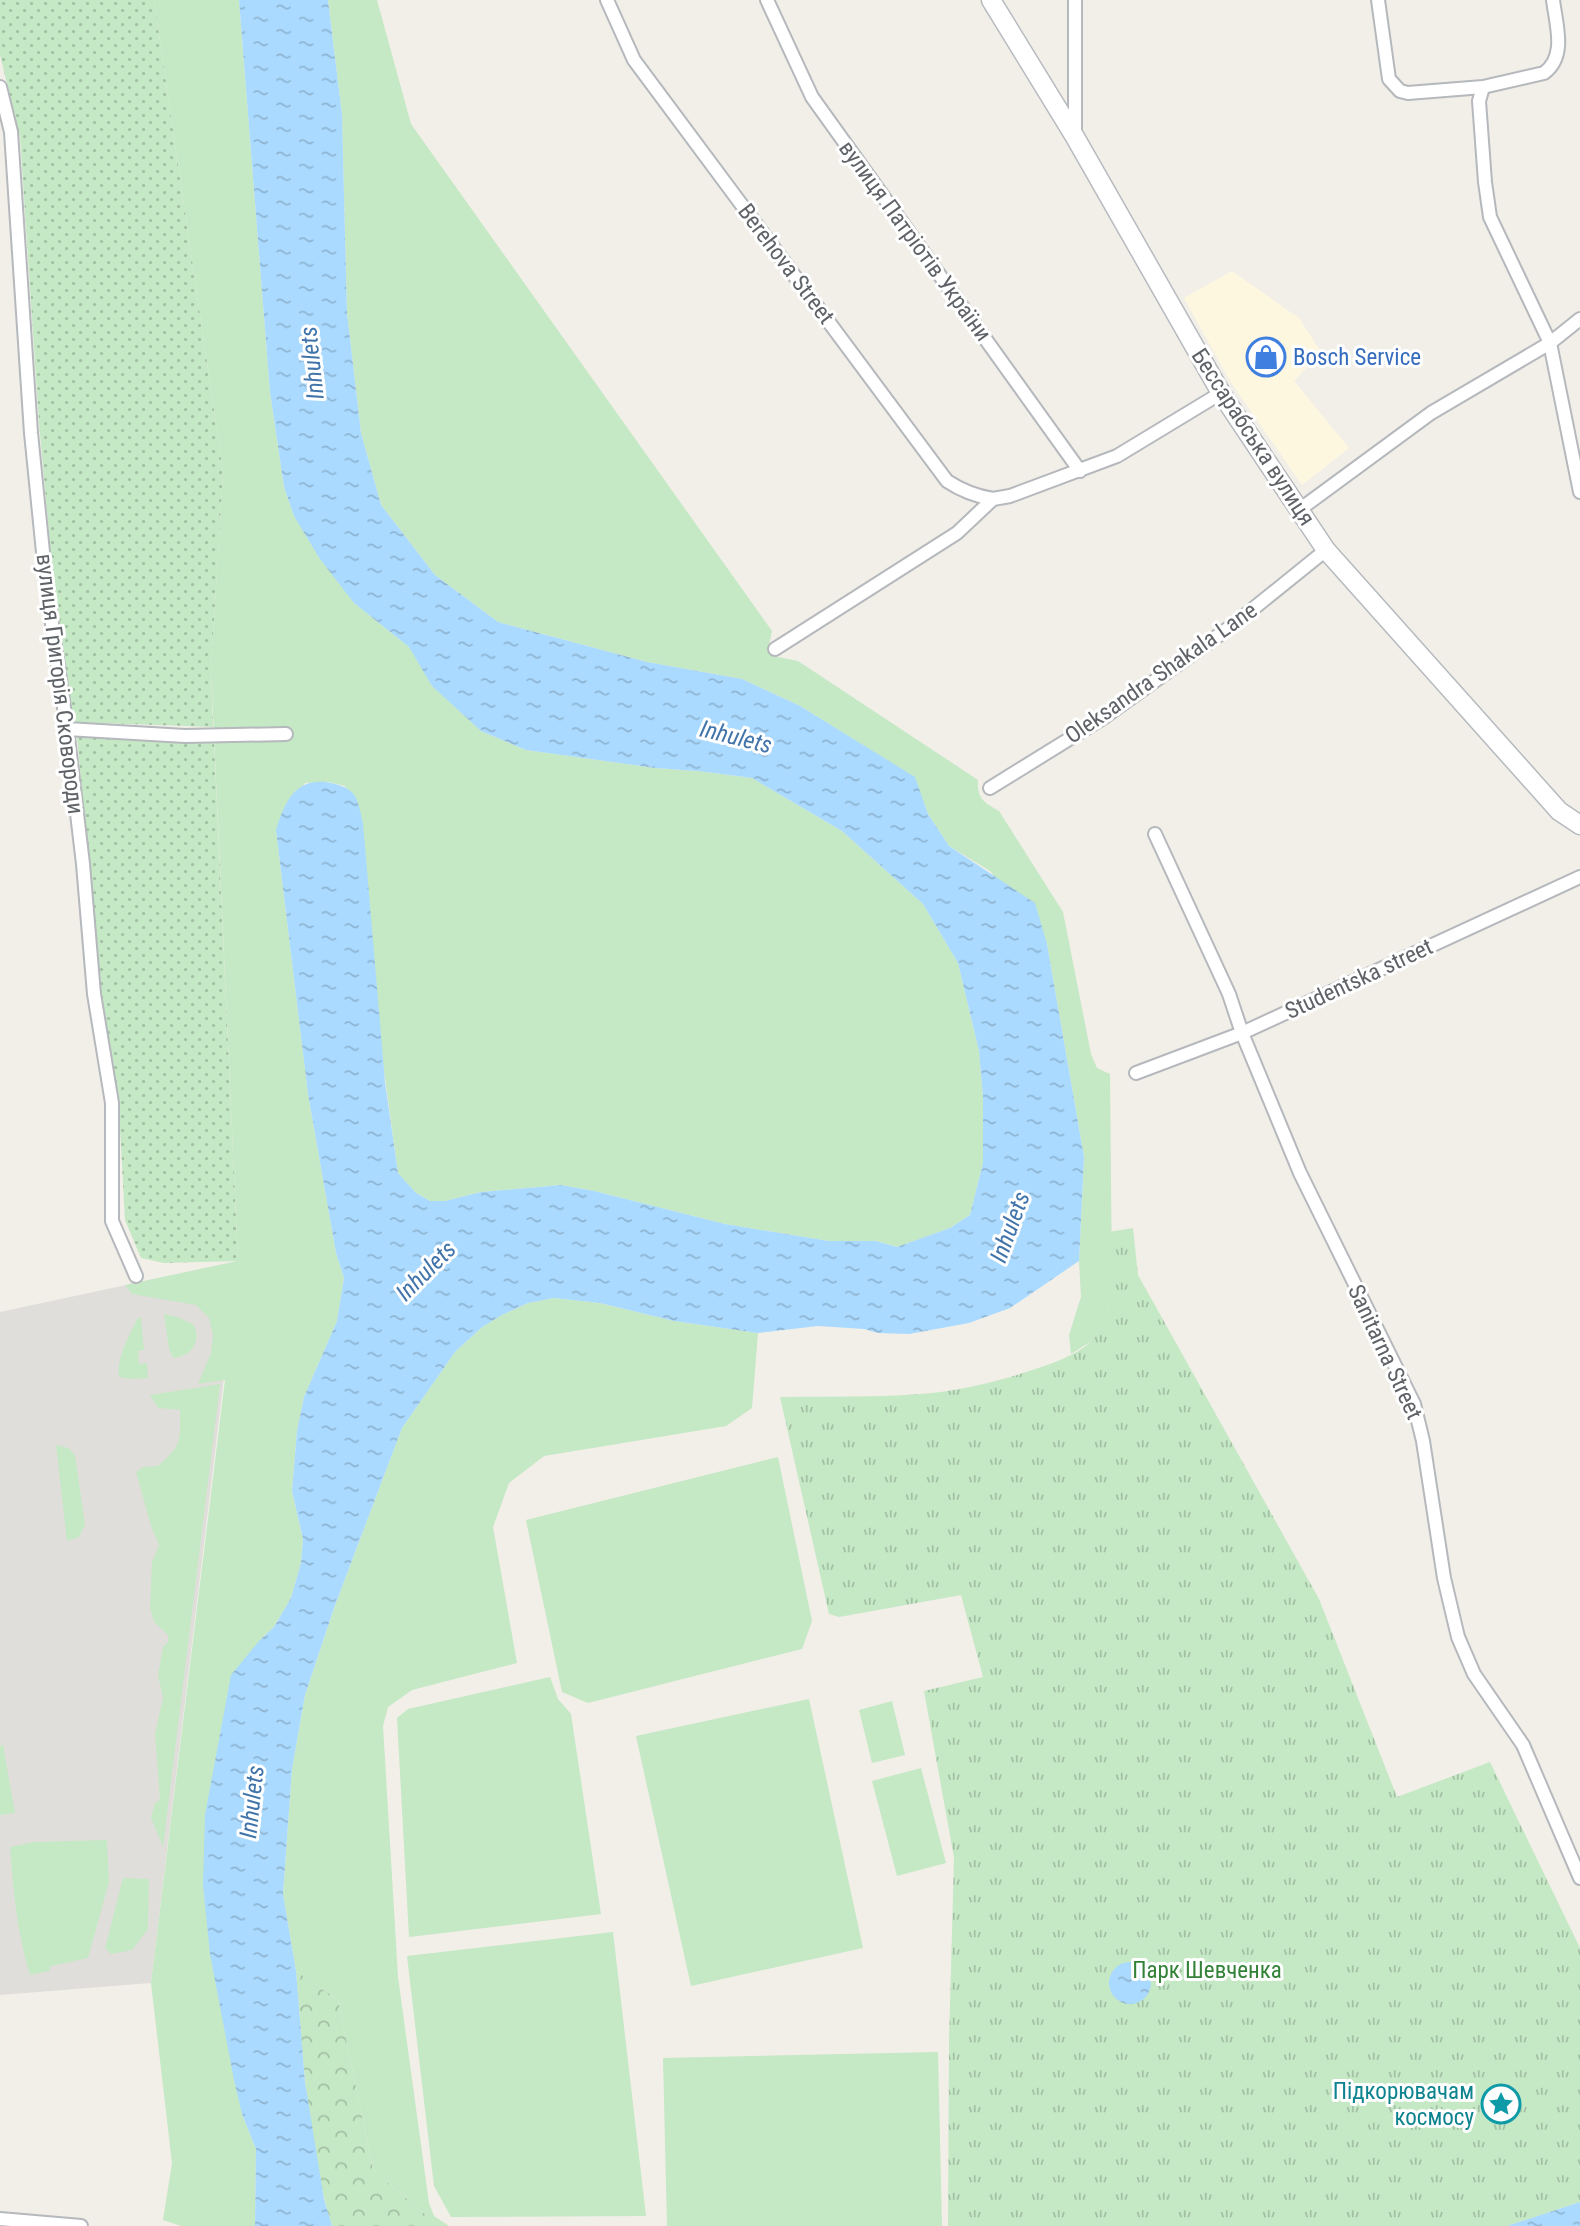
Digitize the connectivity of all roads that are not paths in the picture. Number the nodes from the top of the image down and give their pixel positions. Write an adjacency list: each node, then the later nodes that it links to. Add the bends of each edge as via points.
1 (607, 0): 15 (street, Berehova Street, via 634,60 947,481)
2 (766, 0): 13 (street, вулиця Патріотів України, via 812,97)
3 (991, 0): 9 (main road, Бессарабська вулиця)
4 (1075, 0): 9 (street)
5 (1378, 0): 8 (street, via 1394,86 1408,93)
6 (1553, 0): 8 (street, via 1559,51 1551,68 1536,76)
7 (0, 87): 19 (street, вулиця Григорія Сковороди, via 11,132 31,433)
8 (1483, 87): 11 (street, via 1479,101 1490,217)
9 (1075, 137): 12 (main road, Бессарабська вулиця)
10 (1580, 319): 11 (street)
11 (1550, 343): 14 (street); 16 (street, via 1431,413)
12 (1221, 393): 13 (street, via 1117,456); 16 (main road, Бессарабська вулиця)
13 (1080, 471): 15 (street)
14 (1580, 492)
15 (993, 499): 18 (street, via 957,533)
16 (1299, 510): 17 (main road, Бессарабська вулиця)
17 (1326, 550): 21 (street, Oleksandra Shakala Lane, via 1223,633 1103,718); 22 (main road, Бессарабська вулиця, via 1559,811)
18 (775, 649)
19 (67, 729): 20 (street, via 185,736); 27 (street, вулиця Григорія Сковороди, via 94,994 112,1103 112,1221)
20 (286, 734)
21 (990, 788)
22 (1580, 825)
23 (1155, 834): 25 (street, Sanitarna Street, via 1229,994)
24 (1580, 877): 25 (street, Studentska street)
25 (1242, 1033): 26 (street, Studentska street); 28 (street, Sanitarna Street, via 1300,1174 1414,1404 1458,1637 1474,1674 1523,1745)
26 (1136, 1073)
27 (136, 1276)
28 (1580, 1878)
29 (0, 2219): 30 (street)
30 (82, 2226)

